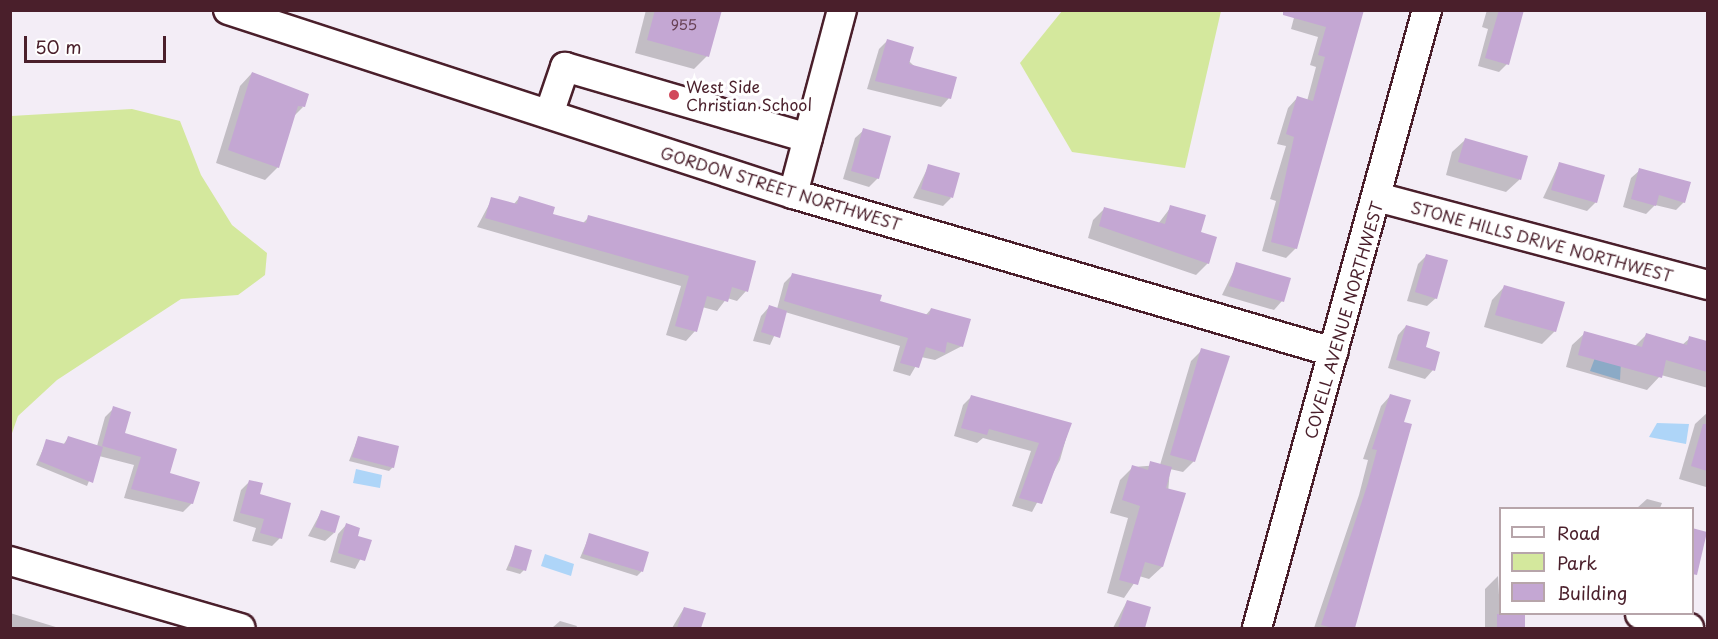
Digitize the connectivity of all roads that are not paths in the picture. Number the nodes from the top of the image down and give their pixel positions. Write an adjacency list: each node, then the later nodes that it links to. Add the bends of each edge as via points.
1 (842, 10): 5 (street)
2 (1427, 10): 7 (street, COVELL AVENUE NORTHWEST)
3 (231, 11): 4 (street, GORDON STREET NORTHWEST)
4 (549, 114): 5 (street, via 565,67); 6 (street, GORDON STREET NORTHWEST)
5 (808, 138): 6 (street)
6 (793, 194): 9 (street, GORDON STREET NORTHWEST)
7 (1377, 197): 8 (street, STONE HILLS DRIVE NORTHWEST); 9 (street, COVELL AVENUE NORTHWEST)
8 (1707, 285)
9 (1333, 352): 13 (street, COVELL AVENUE NORTHWEST)
10 (10, 561): 12 (street)
11 (1644, 615): 14 (street)
12 (240, 628)
13 (1257, 628)
14 (1689, 628)

